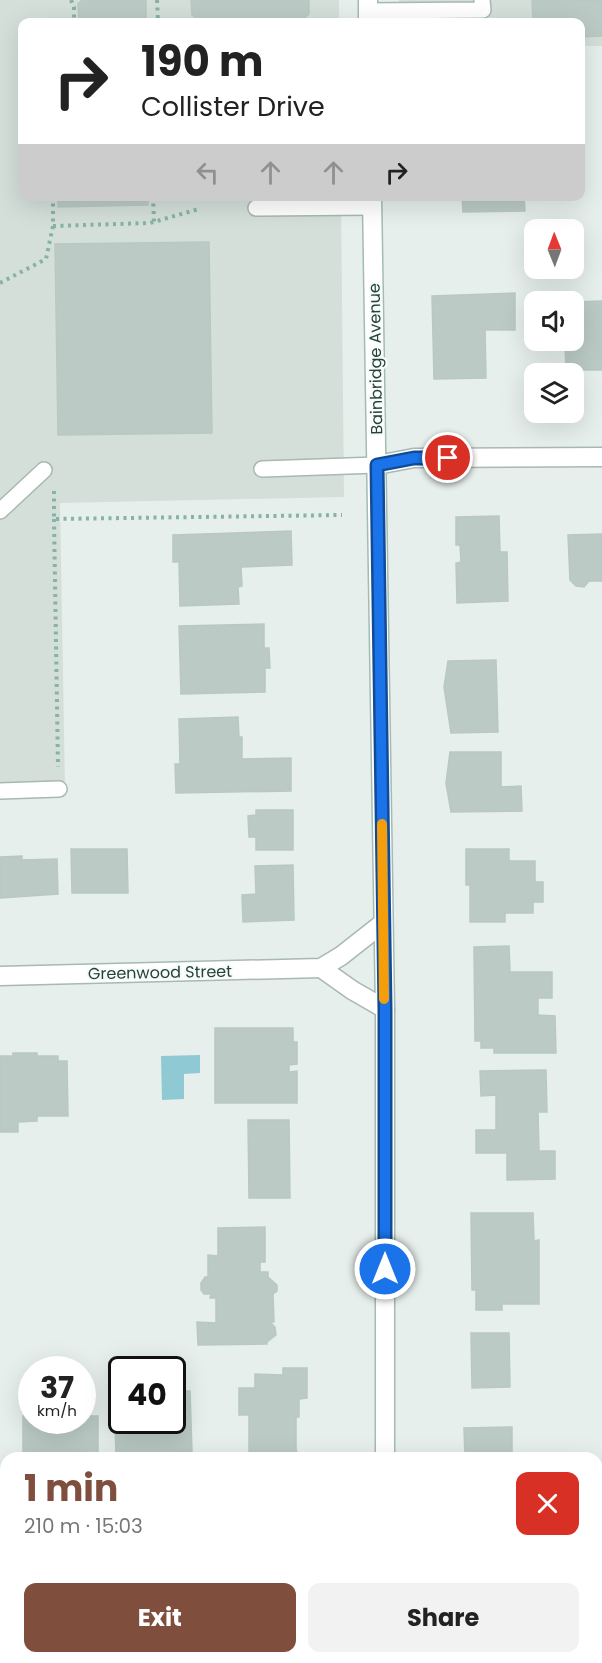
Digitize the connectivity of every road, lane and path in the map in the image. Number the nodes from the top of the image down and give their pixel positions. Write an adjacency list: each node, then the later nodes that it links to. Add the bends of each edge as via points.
1 (71, 0): 5 (path)
2 (157, 0): 6 (path)
3 (482, 0): 4 (lane, via 483,10)
4 (368, 11)
5 (74, 18)
6 (157, 18)
7 (53, 201): 13 (path)
8 (153, 201): 12 (path)
9 (372, 202): 10 (lane); 16 (street, Bainbridge Avenue)
10 (256, 208)
11 (199, 209): 12 (path)
12 (154, 222): 13 (path)
13 (53, 226): 14 (path, via 46,259)
14 (0, 283)
15 (602, 457): 16 (street, via 414,458)
16 (377, 465): 17 (lane); 25 (street, Bainbridge Avenue)
17 (262, 469)
18 (44, 470): 20 (lane)
19 (54, 489): 22 (path)
20 (1, 509)
21 (342, 515): 22 (path)
22 (54, 519): 23 (path)
23 (59, 789): 24 (lane)
24 (0, 791)
25 (383, 923): 26 (street); 28 (street, Bainbridge Avenue)
26 (321, 968): 27 (street, Greenwood Street); 28 (street)
27 (0, 976)
28 (385, 1009): 29 (street, Bainbridge Avenue)
29 (385, 1452)

